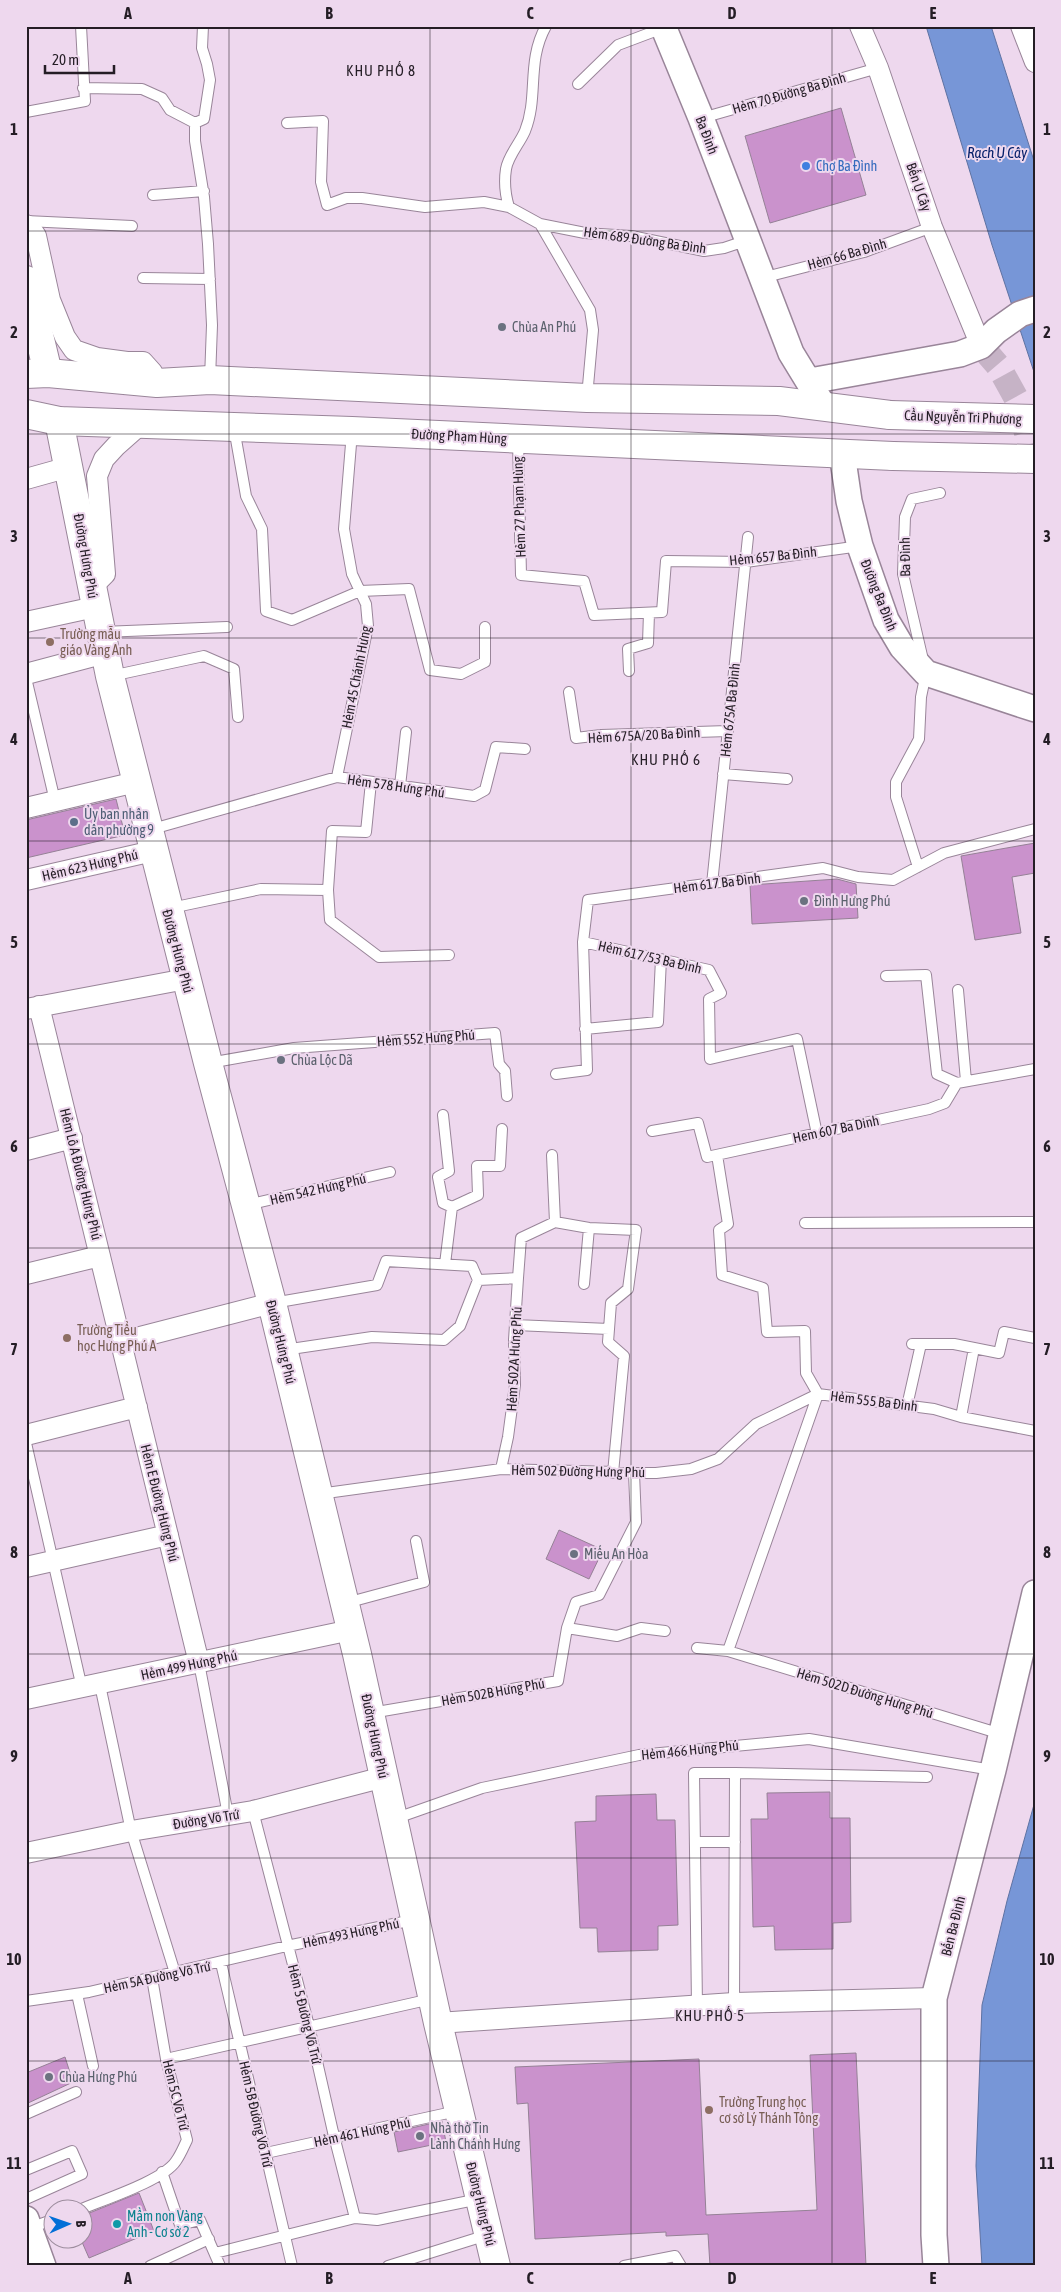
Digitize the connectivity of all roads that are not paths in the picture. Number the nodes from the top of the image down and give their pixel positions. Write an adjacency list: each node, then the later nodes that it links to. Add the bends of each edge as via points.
1 (81, 26): 10 (lane)
2 (202, 26): 14 (lane, via 202,48 210,80 204,119)
3 (546, 26): 17 (lane, via 536,46 532,106 525,130 506,166 505,193)
4 (860, 26): 8 (street, Bến Ụ Cây)
5 (1021, 26): 7 (street)
6 (664, 27): 9 (lane, via 618,45); 12 (street, Ba Đình)
7 (1035, 62)
8 (878, 68): 12 (lane, Hẻm 70 Đường Ba Đình); 22 (street, Bến Ụ Cây)
9 (578, 84)
10 (83, 88): 11 (lane, via 85,101); 14 (lane, via 142,89 162,98 170,110)
11 (26, 112)
12 (701, 118): 23 (street, Ba Đình)
13 (287, 123): 17 (lane, via 322,121 321,182 327,205 346,198 362,198 425,207 484,202)
14 (195, 124): 15 (lane)
15 (204, 191): 16 (lane); 26 (lane)
16 (153, 195)
17 (509, 207): 19 (lane)
18 (26, 222): 21 (lane)
19 (540, 224): 23 (lane, Hẻm 689 Đường Ba Đình, via 585,233 631,236 704,251); 34 (lane, via 590,310 593,330)
20 (26, 226): 33 (street, via 36,236 50,300 74,350 98,358 143,362)
21 (132, 226)
22 (932, 226): 25 (lane, Hẻm 66 Ba Đình, via 864,252); 29 (street, Bến Ụ Cây)
23 (749, 244): 25 (street)
24 (143, 278): 26 (lane)
25 (761, 278): 32 (street, via 791,353)
26 (210, 279): 31 (lane)
27 (26, 280): 30 (main road)
28 (1027, 312): 29 (street, via 996,331)
29 (981, 346): 32 (street, via 960,354)
30 (37, 374): 33 (main road)
31 (210, 380): 33 (main road); 34 (main road)
32 (810, 381): 35 (street)
33 (157, 383)
34 (587, 398): 35 (main road, via 779,401)
35 (824, 407): 37 (main road, Cầu Nguyễn Tri Phương, bridge, via 890,415)
36 (26, 414): 38 (main road, Đường Phạm Hùng)
37 (1035, 420)
38 (59, 421): 39 (main road, Đường Phạm Hùng); 45 (main road, Đường Hưng Phú)
39 (142, 423): 40 (main road, Đường Phạm Hùng); 56 (street, via 110,452 97,476 105,574)
40 (234, 428): 41 (main road, Đường Phạm Hùng); 51 (lane, via 246,496 262,529 266,611 292,620)
41 (352, 431): 42 (main road, Đường Phạm Hùng); 51 (lane, Hẻm 45 Chánh Hưng, via 344,529 352,574)
42 (518, 439): 43 (main road, Đường Phạm Hùng); 52 (lane, Hẻm 27 Phạm Hùng, via 521,575 584,581 594,615)
43 (842, 453): 44 (main road, Đường Phạm Hùng, bridge); 49 (street, Đường Ba Đình)
44 (1035, 460)
45 (69, 467): 46 (street); 56 (main road, Đường Hưng Phú)
46 (30, 478)
47 (940, 493): 58 (lane, Ba Đình, via 912,499 905,517 904,574)
48 (748, 537): 50 (lane, Hẻm 675A Ba Đình)
49 (860, 546): 50 (lane, Hẻm 657 Ba Đình); 58 (street, Đường Ba Đình, via 886,620 902,647)
50 (746, 562): 52 (lane, Hẻm 657 Ba Đình, via 666,560 662,612); 64 (lane, Hẻm 675A Ba Đình)
51 (360, 590): 55 (lane, via 409,589 430,670 461,674 485,662); 68 (lane, Hẻm 45 Chánh Hưng, via 366,604 368,626)
52 (649, 613): 57 (lane, via 648,643 628,649)
53 (26, 622): 56 (street)
54 (227, 627): 56 (lane)
55 (485, 627)
56 (101, 631): 59 (street); 63 (lane, via 204,656 234,669); 70 (main road, Đường Hưng Phú)
57 (630, 671)
58 (926, 673): 62 (street, Đường Ba Đình); 77 (lane, via 919,739 896,782 896,796)
59 (26, 674)
60 (26, 678): 73 (lane)
61 (569, 692): 64 (lane, Hẻm 675A/20 Ba Đình, via 576,738)
62 (1035, 709)
63 (238, 717)
64 (728, 731): 67 (lane, Hẻm 675A Ba Đình)
65 (406, 732): 72 (lane)
66 (525, 749): 72 (lane, Hẻm 578 Hưng Phú, via 496,747 485,790 474,796)
67 (724, 774): 69 (lane); 79 (lane, Hẻm 675A Ba Đình)
68 (337, 777): 71 (lane, Hẻm 578 Hưng Phú); 76 (lane, Hẻm 578 Hưng Phú)
69 (787, 779)
70 (136, 782): 73 (street); 76 (main road, Đường Hưng Phú)
71 (370, 782): 72 (lane, Hẻm 578 Hưng Phú); 80 (lane, via 366,832 332,831)
72 (400, 786)
73 (55, 801): 74 (street)
74 (26, 808)
75 (1035, 829): 77 (lane, Hẻm 617 Ba Đình, via 944,853)
76 (150, 841): 78 (street, Hẻm 623 Hưng Phú); 81 (main road, Đường Hưng Phú)
77 (918, 867): 79 (lane, Hẻm 617 Ba Đình, via 894,880 858,877 823,868)
78 (26, 880)
79 (712, 884): 82 (lane, Hẻm 617 Ba Đình, via 588,900)
80 (328, 890): 81 (lane, via 261,889); 83 (lane, via 330,920 379,957)
81 (168, 909): 86 (main road, Đường Hưng Phú)
82 (583, 942): 84 (lane, Hẻm 617/53 Ba Đình); 89 (lane, Hẻm 617 Ba Đình)
83 (449, 955)
84 (661, 959): 89 (lane, via 658,1022); 98 (lane, Hẻm 617/53 Ba Đình, via 709,970 721,993 709,999 710,1060 797,1039)
85 (886, 976): 93 (lane, via 926,975 937,1074)
86 (186, 978): 88 (street); 90 (main road, Đường Hưng Phú)
87 (958, 990): 93 (lane)
88 (33, 1007): 99 (street, Hẻm Lô A Đường Hưng Phú)
89 (585, 1029): 92 (lane, Hẻm 617 Ba Đình, via 587,1070)
90 (208, 1063): 94 (lane, Hẻm 552 Hưng Phú, via 294,1048 495,1033 499,1064 505,1071); 104 (main road, Đường Hưng Phú)
91 (1035, 1069): 93 (lane)
92 (556, 1074)
93 (961, 1082): 98 (lane, Hem 607 Ba Dinh, via 945,1103 929,1109)
94 (507, 1096)
95 (443, 1115): 105 (lane, via 449,1171 438,1177 443,1202)
96 (502, 1129): 105 (lane, via 500,1166 477,1166 478,1194)
97 (652, 1131): 102 (lane, via 698,1123 707,1157)
98 (816, 1134): 102 (lane, Hem 607 Ba Dinh)
99 (72, 1138): 100 (street); 110 (street, Hẻm Lô A Đường Hưng Phú)
100 (26, 1150)
101 (552, 1155): 106 (lane)
102 (717, 1155): 123 (lane, Hẻm 555 Ba Đình, via 728,1224 719,1230 722,1275 763,1288 768,1332 805,1331 806,1373)
103 (390, 1172): 104 (lane, Hẻm 542 Hưng Phú)
104 (246, 1206): 116 (main road, Đường Hưng Phú)
105 (452, 1207): 111 (lane)
106 (555, 1222): 109 (lane); 113 (lane, Hẻm 502A Hưng Phú, via 521,1238)
107 (1035, 1222): 108 (lane)
108 (805, 1223)
109 (589, 1228): 115 (lane); 118 (lane, via 636,1230 628,1288 611,1303)
110 (100, 1256): 112 (street); 120 (street, Hẻm Lô A Đường Hưng Phú)
111 (445, 1264): 114 (lane, via 472,1266); 116 (lane, via 386,1261 377,1285)
112 (26, 1274)
113 (518, 1278): 114 (lane); 117 (lane, Hẻm 502A Hưng Phú)
114 (478, 1280): 122 (lane, via 460,1326 444,1340 372,1337)
115 (584, 1284)
116 (272, 1303): 120 (street); 122 (main road, Đường Hưng Phú)
117 (515, 1325): 118 (lane); 130 (lane, Hẻm 502A Hưng Phú, via 515,1385)
118 (609, 1329): 131 (lane, via 608,1342 624,1356)
119 (1035, 1338): 121 (lane, via 1004,1332 998,1353)
120 (122, 1342): 125 (street, Hẻm E Đường Hưng Phú)
121 (974, 1348): 124 (lane, via 954,1344 917,1344); 126 (lane)
122 (284, 1351): 133 (main road, Đường Hưng Phú)
123 (818, 1394): 124 (lane, Hẻm 555 Ba Đình); 132 (lane, Hẻm 502 Đường Hưng Phú, via 756,1424 718,1458 691,1469); 144 (lane)
124 (907, 1406): 126 (lane, Hẻm 555 Ba Đình, via 934,1409)
125 (137, 1407): 128 (street); 134 (street, Hẻm E Đường Hưng Phú)
126 (960, 1417): 127 (lane, Hẻm 555 Ba Đình)
127 (1035, 1430)
128 (26, 1435)
129 (26, 1444): 136 (lane)
130 (501, 1469): 131 (lane, Hẻm 502 Đường Hưng Phú); 133 (lane, Hẻm 502 Đường Hưng Phú)
131 (613, 1473): 132 (lane, Hẻm 502 Đường Hưng Phú)
132 (634, 1473): 140 (lane, Hẻm 502B Hưng Phú, via 636,1522 599,1595 576,1602)
133 (318, 1494): 139 (main road, Đường Hưng Phú)
134 (168, 1535): 136 (street); 145 (street, Hẻm E Đường Hưng Phú)
135 (416, 1542): 139 (lane, via 424,1582)
136 (54, 1560): 137 (street); 146 (lane)
137 (26, 1567)
138 (1035, 1593): 149 (street, Bến Ba Đình)
139 (345, 1603): 141 (main road, Đường Hưng Phú)
140 (567, 1628): 142 (lane, via 617,1636 641,1628); 148 (lane, Hẻm 502B Hưng Phú, via 558,1681)
141 (352, 1630): 145 (street, Hẻm 499 Hưng Phú); 148 (main road, Đường Hưng Phú)
142 (665, 1631)
143 (697, 1648): 144 (lane, Hẻm 502D Đường Hưng Phú)
144 (728, 1651): 149 (lane, Hẻm 502D Đường Hưng Phú)
145 (199, 1663): 146 (street, Hẻm 499 Hưng Phú); 155 (lane)
146 (91, 1686): 147 (street, Hẻm 499 Hưng Phú); 157 (lane)
147 (26, 1699)
148 (371, 1713): 152 (main road, Đường Hưng Phú)
149 (1002, 1735): 150 (street, Bến Ba Đình)
150 (993, 1770): 156 (lane, Hẻm 466 Hưng Phú, via 808,1739 639,1755 482,1788); 167 (street, Bến Ba Đình)
151 (735, 1773): 153 (lane); 158 (lane, via 694,1774); 159 (lane)
152 (384, 1778): 154 (street, Đường Võ Trứ); 156 (main road, Đường Hưng Phú)
153 (927, 1778)
154 (253, 1811): 155 (street, Đường Võ Trứ); 162 (lane, Hẻm 5 Đường Võ Trứ)
155 (228, 1816): 157 (street, Đường Võ Trứ)
156 (393, 1819): 161 (main road, Đường Hưng Phú)
157 (131, 1831): 160 (street, Đường Võ Trứ); 164 (lane)
158 (695, 1842): 159 (lane); 170 (lane)
159 (735, 1842): 169 (lane)
160 (26, 1853)
161 (414, 1920): 162 (lane, Hẻm 493 Hưng Phú); 171 (main road, Đường Hưng Phú)
162 (287, 1946): 163 (lane, Hẻm 5A Đường Võ Trứ); 172 (lane, Hẻm 5 Đường Võ Trứ)
163 (220, 1963): 164 (lane, Hẻm 5A Đường Võ Trứ); 173 (lane, Hẻm 5B Đường Võ Trứ)
164 (175, 1973): 165 (lane, Hẻm 5A Đường Võ Trứ)
165 (152, 1978): 166 (lane, Hẻm 5A Đường Võ Trứ); 174 (lane, Hẻm 5C Võ Trứ)
166 (77, 1994): 168 (lane, Hẻm 5A Đường Võ Trứ); 175 (lane)
167 (934, 1998): 169 (street); 200 (street, Bến Ba Đình)
168 (26, 2001)
169 (734, 2003): 170 (street)
170 (697, 2006): 171 (street)
171 (435, 2011): 172 (lane); 177 (main road, Đường Hưng Phú)
172 (309, 2026): 173 (lane); 179 (lane, Hẻm 5 Đường Võ Trứ)
173 (239, 2042): 174 (lane); 180 (lane, Hẻm 5B Đường Võ Trứ)
174 (166, 2059): 182 (lane, Hẻm 5C Võ Trứ, via 187,2140 176,2161)
175 (94, 2066)
176 (76, 2092): 178 (lane)
177 (458, 2111): 179 (lane, Hẻm 461 Hưng Phú); 184 (main road, Đường Hưng Phú)
178 (26, 2114)
179 (334, 2138): 180 (lane, Hẻm 461 Hưng Phú); 186 (lane, Hẻm 5 Đường Võ Trứ)
180 (266, 2153): 189 (lane, Hẻm 5B Đường Võ Trứ)
181 (26, 2170): 183 (lane, via 72,2151 82,2174)
182 (162, 2172): 185 (lane, Hẻm 5C Võ Trứ); 190 (lane, via 180,2225 200,2220)
183 (26, 2199)
184 (479, 2199): 186 (lane, via 377,2220); 188 (main road, Đường Hưng Phú)
185 (92, 2205)
186 (355, 2218): 189 (lane)
187 (36, 2222): 192 (street)
188 (488, 2234): 196 (lane); 197 (main road, Đường Hưng Phú)
189 (285, 2236): 191 (lane); 195 (lane, Hẻm 5B Đường Võ Trứ)
190 (209, 2239): 191 (lane); 193 (lane)
191 (215, 2253): 194 (lane)
192 (43, 2266)
193 (150, 2266)
194 (220, 2266)
195 (292, 2266)
196 (388, 2266)
197 (496, 2266)
198 (624, 2266): 199 (lane, via 675,2256)
199 (680, 2266)
200 (936, 2266)

